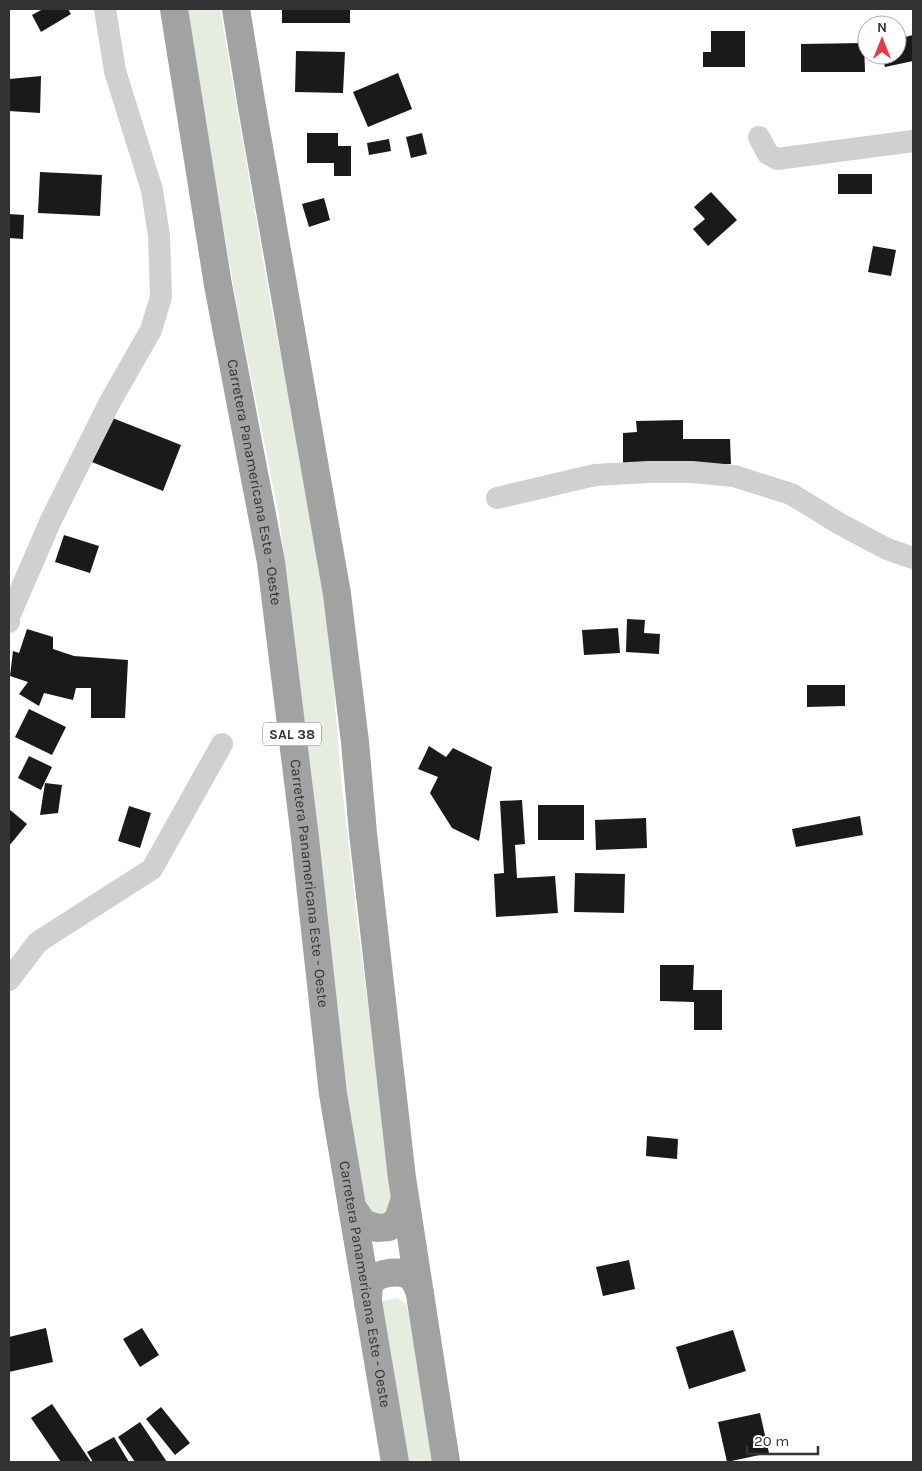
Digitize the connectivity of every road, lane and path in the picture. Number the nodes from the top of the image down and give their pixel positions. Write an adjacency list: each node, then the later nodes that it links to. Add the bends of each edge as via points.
1 (105, 9): 8 (street, via 115,70 152,190 159,236 161,297 151,330 110,402 52,520)
2 (174, 9): 12 (highway, Carretera Panamericana Este - Oeste / SAL 38, via 218,285 271,562 306,838 333,1094)
3 (236, 9): 11 (highway, via 337,594)
4 (759, 137): 5 (street, via 768,154 777,159)
5 (913, 141)
6 (497, 498): 7 (street, via 595,475 692,472 734,476 790,494 880,545)
7 (913, 558)
8 (9, 622)
9 (222, 744): 10 (street, via 152,869 38,942)
10 (9, 980)
11 (405, 1199): 12 (highway, via 398,1220 389,1227 377,1228 363,1223); 13 (highway)
12 (352, 1207): 14 (highway, Carretera Panamericana Este - Oeste / SAL 38)
13 (420, 1293): 14 (highway, via 409,1276 387,1274 373,1279); 16 (highway)
14 (368, 1302): 15 (highway, Carretera Panamericana Este - Oeste / SAL 38)
15 (395, 1462)
16 (446, 1462)

